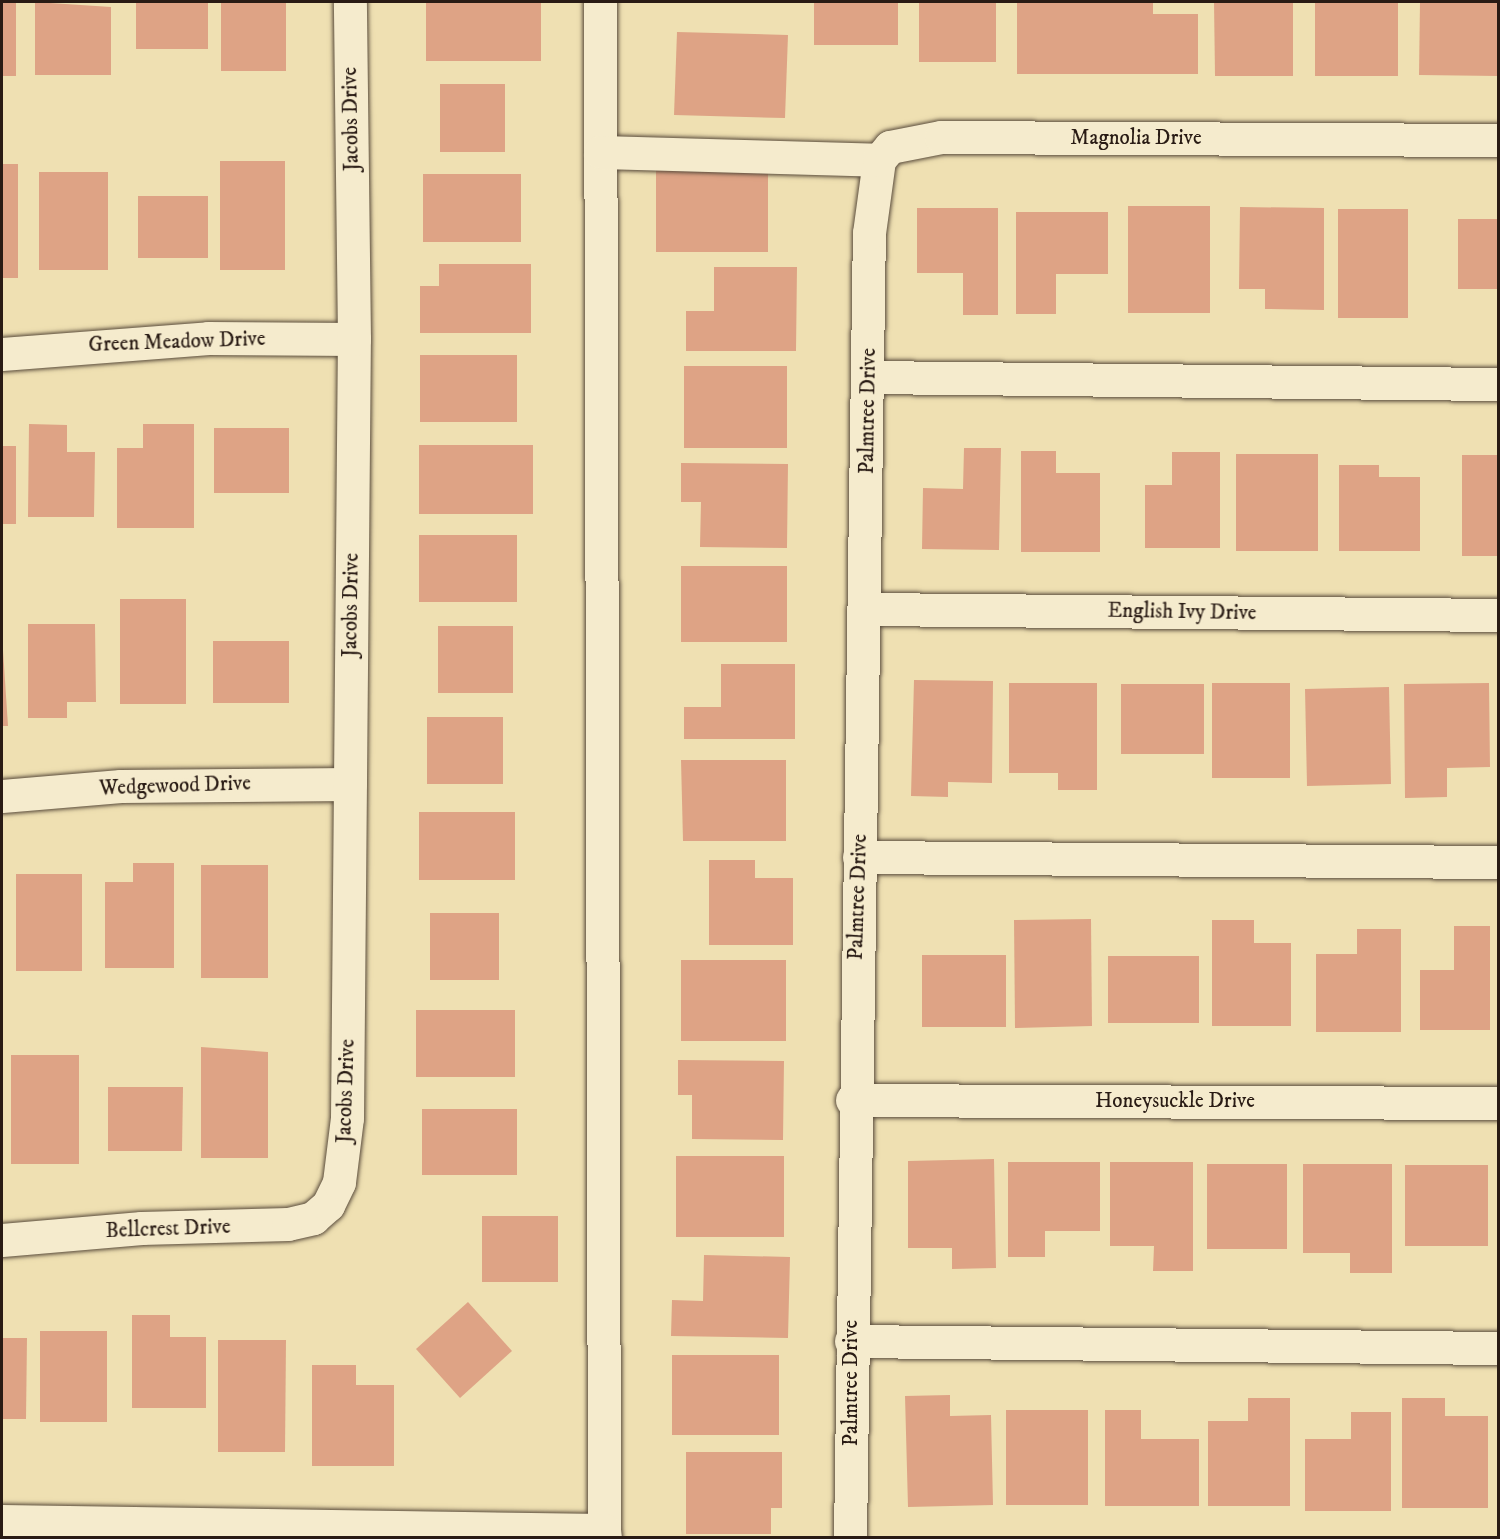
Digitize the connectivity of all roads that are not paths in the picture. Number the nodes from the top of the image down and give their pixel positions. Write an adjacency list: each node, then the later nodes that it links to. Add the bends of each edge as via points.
1 (350, 2): 6 (street, Jacobs Drive)
2 (600, 2): 4 (street)
3 (1498, 140): 5 (street, Magnolia Drive, via 941,137 890,147)
4 (600, 152): 5 (street); 24 (street)
5 (879, 160): 8 (street, Palmtree Drive, via 869,256)
6 (354, 339): 7 (street, Green Meadow Drive, via 208,338); 12 (street, Jacobs Drive)
7 (2, 354)
8 (868, 377): 9 (street); 10 (street, Palmtree Drive)
9 (1498, 384)
10 (866, 609): 11 (street, English Ivy Drive); 14 (street, Palmtree Drive)
11 (1498, 615)
12 (350, 784): 13 (street, Wedgewood Drive, via 121,786); 18 (street, Jacobs Drive, via 347,1118 343,1162)
13 (2, 796)
14 (859, 857): 15 (street); 16 (street, Palmtree Drive)
15 (1498, 862)
16 (852, 1100): 17 (street, Honeysuckle Drive); 20 (street, Palmtree Drive)
17 (1498, 1103)
18 (328, 1205): 19 (street, Bellcrest Drive, via 313,1218 288,1224 141,1228)
19 (2, 1240)
20 (852, 1341): 21 (street); 25 (street, Palmtree Drive)
21 (1498, 1348)
22 (2, 1521): 23 (street)
23 (101, 1530): 24 (street)
24 (605, 1534)
25 (850, 1538)

